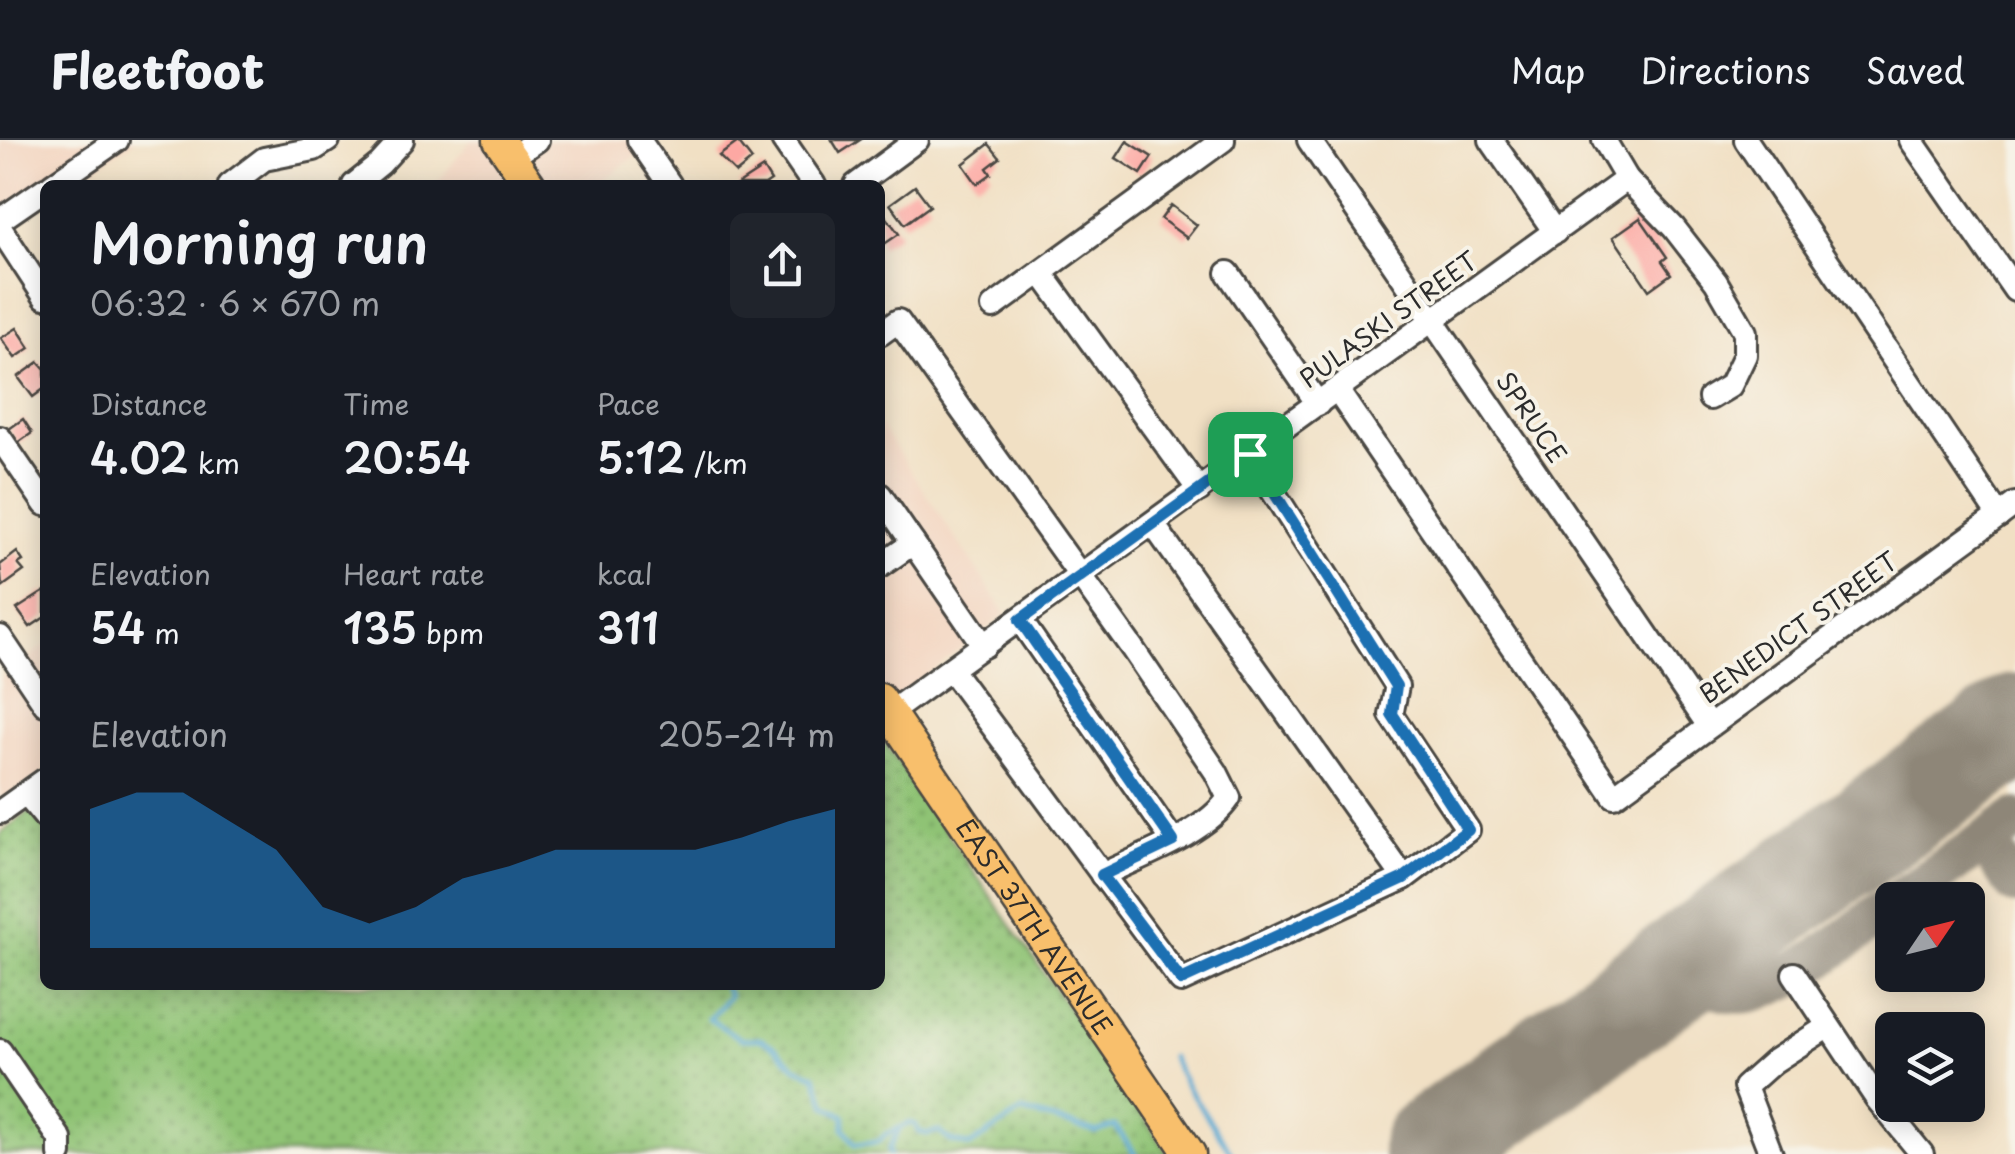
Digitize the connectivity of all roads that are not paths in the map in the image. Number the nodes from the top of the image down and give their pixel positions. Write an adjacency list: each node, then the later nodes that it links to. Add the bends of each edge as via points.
1 (118, 140): 15 (street)
2 (328, 140): 16 (street, via 264,159)
3 (402, 140): 17 (street)
4 (536, 140): 14 (street)
5 (638, 140): 18 (street)
6 (783, 140): 19 (street)
7 (918, 140): 20 (street)
8 (1224, 140): 27 (street)
9 (1309, 140): 31 (street, SPRUCE)
10 (1491, 140): 25 (street)
11 (1604, 140): 21 (street)
12 (1746, 140): 41 (street)
13 (1911, 140): 29 (street)
14 (518, 169)
15 (59, 180)
16 (237, 180)
17 (360, 180)
18 (666, 180)
19 (811, 180)
20 (863, 180)
21 (1627, 180): 25 (street, PULASKI STREET); 34 (street, via 1716,282 1745,332 1745,355 1730,386)
22 (40, 193): 23 (street)
23 (0, 220)
24 (0, 228): 28 (street)
25 (1554, 232): 31 (street, PULASKI STREET)
26 (1228, 273): 35 (street)
27 (1042, 274): 30 (street); 38 (street)
28 (40, 289)
29 (2015, 290)
30 (993, 308)
31 (1432, 321): 33 (street, PULASKI STREET); 54 (street, SPRUCE)
32 (889, 328): 45 (street)
33 (1337, 390): 35 (street, PULASKI STREET); 54 (street, BENEDICT STREET, via 1614,796)
34 (1710, 398)
35 (1318, 404): 37 (street, PULASKI STREET)
36 (0, 438): 39 (street)
37 (1250, 454): 38 (street, PULASKI STREET); 59 (street, via 1396,686 1392,714 1468,830)
38 (1199, 490): 42 (street, PULASKI STREET)
39 (40, 497)
40 (885, 502): 43 (street)
41 (2007, 510): 54 (street, BENEDICT STREET)
42 (1153, 524): 45 (street, PULASKI STREET); 59 (street)
43 (913, 543): 44 (street); 48 (street)
44 (885, 563)
45 (1079, 577): 46 (street, PULASKI STREET); 57 (street, via 1229,798)
46 (1020, 620): 48 (street, PULASKI STREET); 57 (street)
47 (0, 638): 49 (street)
48 (984, 646): 50 (street, PULASKI STREET)
49 (9, 670): 51 (street)
50 (951, 670): 52 (street, PULASKI STREET); 58 (street)
51 (40, 699)
52 (885, 710)
53 (885, 712): 64 (main road, EAST 37TH AVENUE)
54 (1709, 726)
55 (35, 787): 56 (street)
56 (0, 812)
57 (1173, 841): 58 (street)
58 (1102, 875): 59 (street, via 1181,980)
59 (1404, 878)
60 (1794, 974): 61 (street)
61 (1827, 1027): 65 (street, via 1745,1087); 66 (street)
62 (0, 1050): 63 (street, via 60,1139)
63 (60, 1154)
64 (1190, 1154)
65 (1771, 1154)
66 (1922, 1154)

